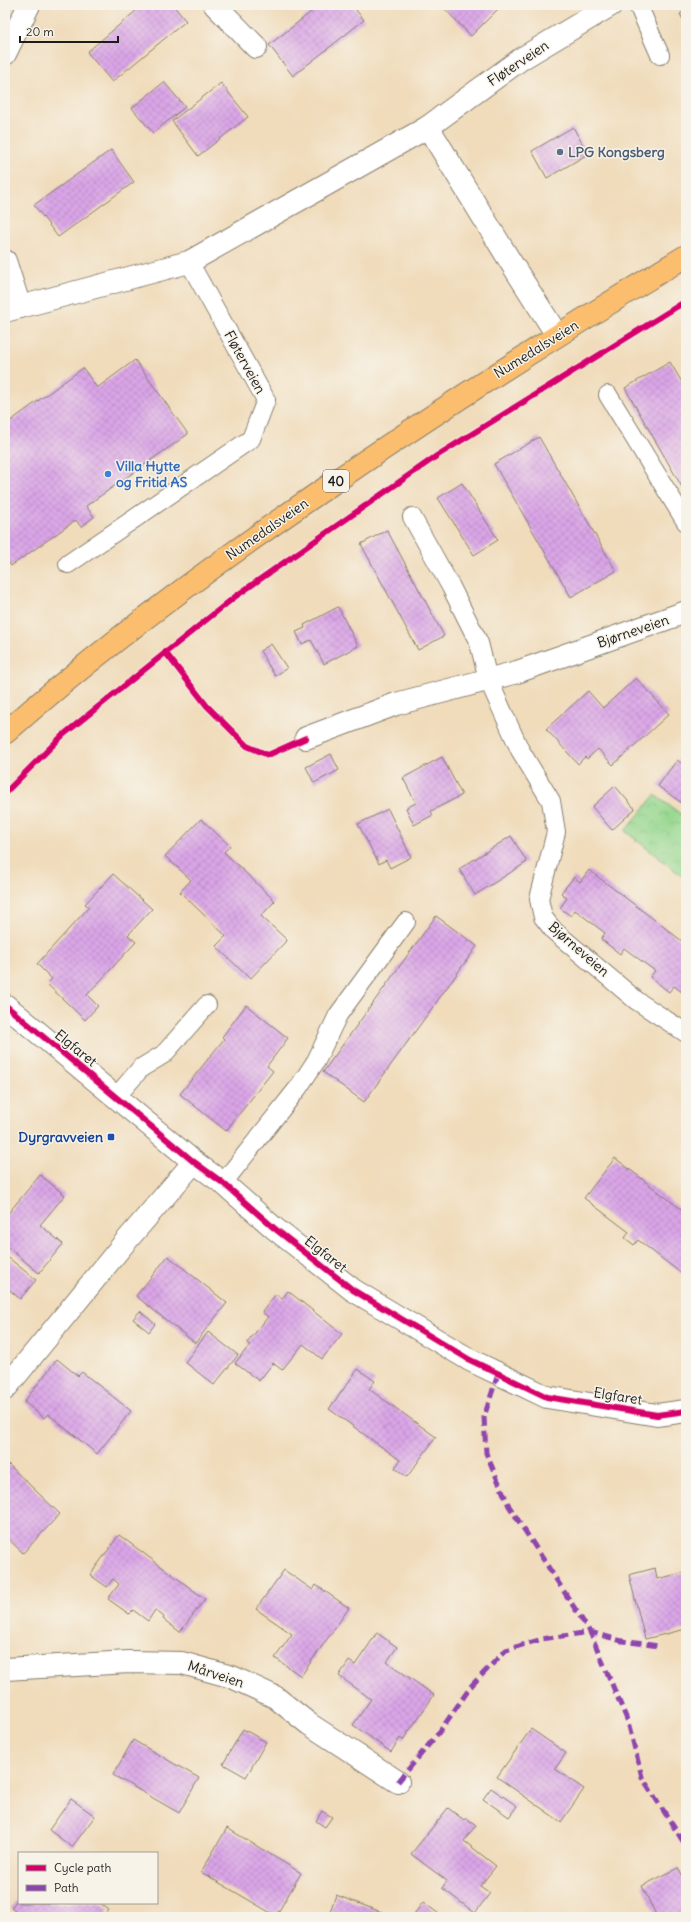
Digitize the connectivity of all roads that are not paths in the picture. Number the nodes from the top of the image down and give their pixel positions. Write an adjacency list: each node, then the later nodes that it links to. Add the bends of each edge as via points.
1 (29, 5): 6 (street)
2 (215, 5): 5 (street)
3 (611, 5): 8 (street, Fløterveien, via 521,59)
4 (638, 5): 7 (lane)
5 (256, 47)
6 (5, 54)
7 (660, 55)
8 (428, 127): 11 (street, Fløterveien); 13 (street)
9 (686, 256): 13 (main road, Numedalsveien / 40)
10 (5, 261): 12 (street)
11 (189, 262): 12 (street, Fløterveien); 17 (lane, Fløterveien, via 266,400 251,439)
12 (12, 309)
13 (557, 335): 20 (main road, Numedalsveien / 40, via 392,442 270,526 109,645)
14 (608, 395): 16 (lane)
15 (412, 517): 19 (lane, via 479,643)
16 (686, 522)
17 (68, 564)
18 (686, 612): 19 (street, Bjørneveien, via 517,672)
19 (488, 679): 21 (street, Bjørneveien, via 396,704); 25 (lane, Bjørneveien, via 520,750 551,801 556,832 539,899 543,917 554,931 637,1000)
20 (5, 733)
21 (306, 738)
22 (406, 922): 28 (lane, via 338,1015 316,1061 298,1088)
23 (5, 1005): 26 (street, Elgfaret)
24 (207, 1005): 26 (lane, via 164,1054 141,1068)
25 (686, 1033)
26 (116, 1097): 27 (street, Elgfaret)
27 (194, 1162): 28 (street, Elgfaret); 29 (street)
28 (223, 1183): 30 (street, Elgfaret, via 274,1228 353,1290 470,1360 547,1397 657,1415)
29 (5, 1389)
30 (686, 1411)
31 (5, 1669): 32 (street, Mårveien, via 115,1663 182,1663 232,1677 275,1697 309,1724)
32 (398, 1782)

